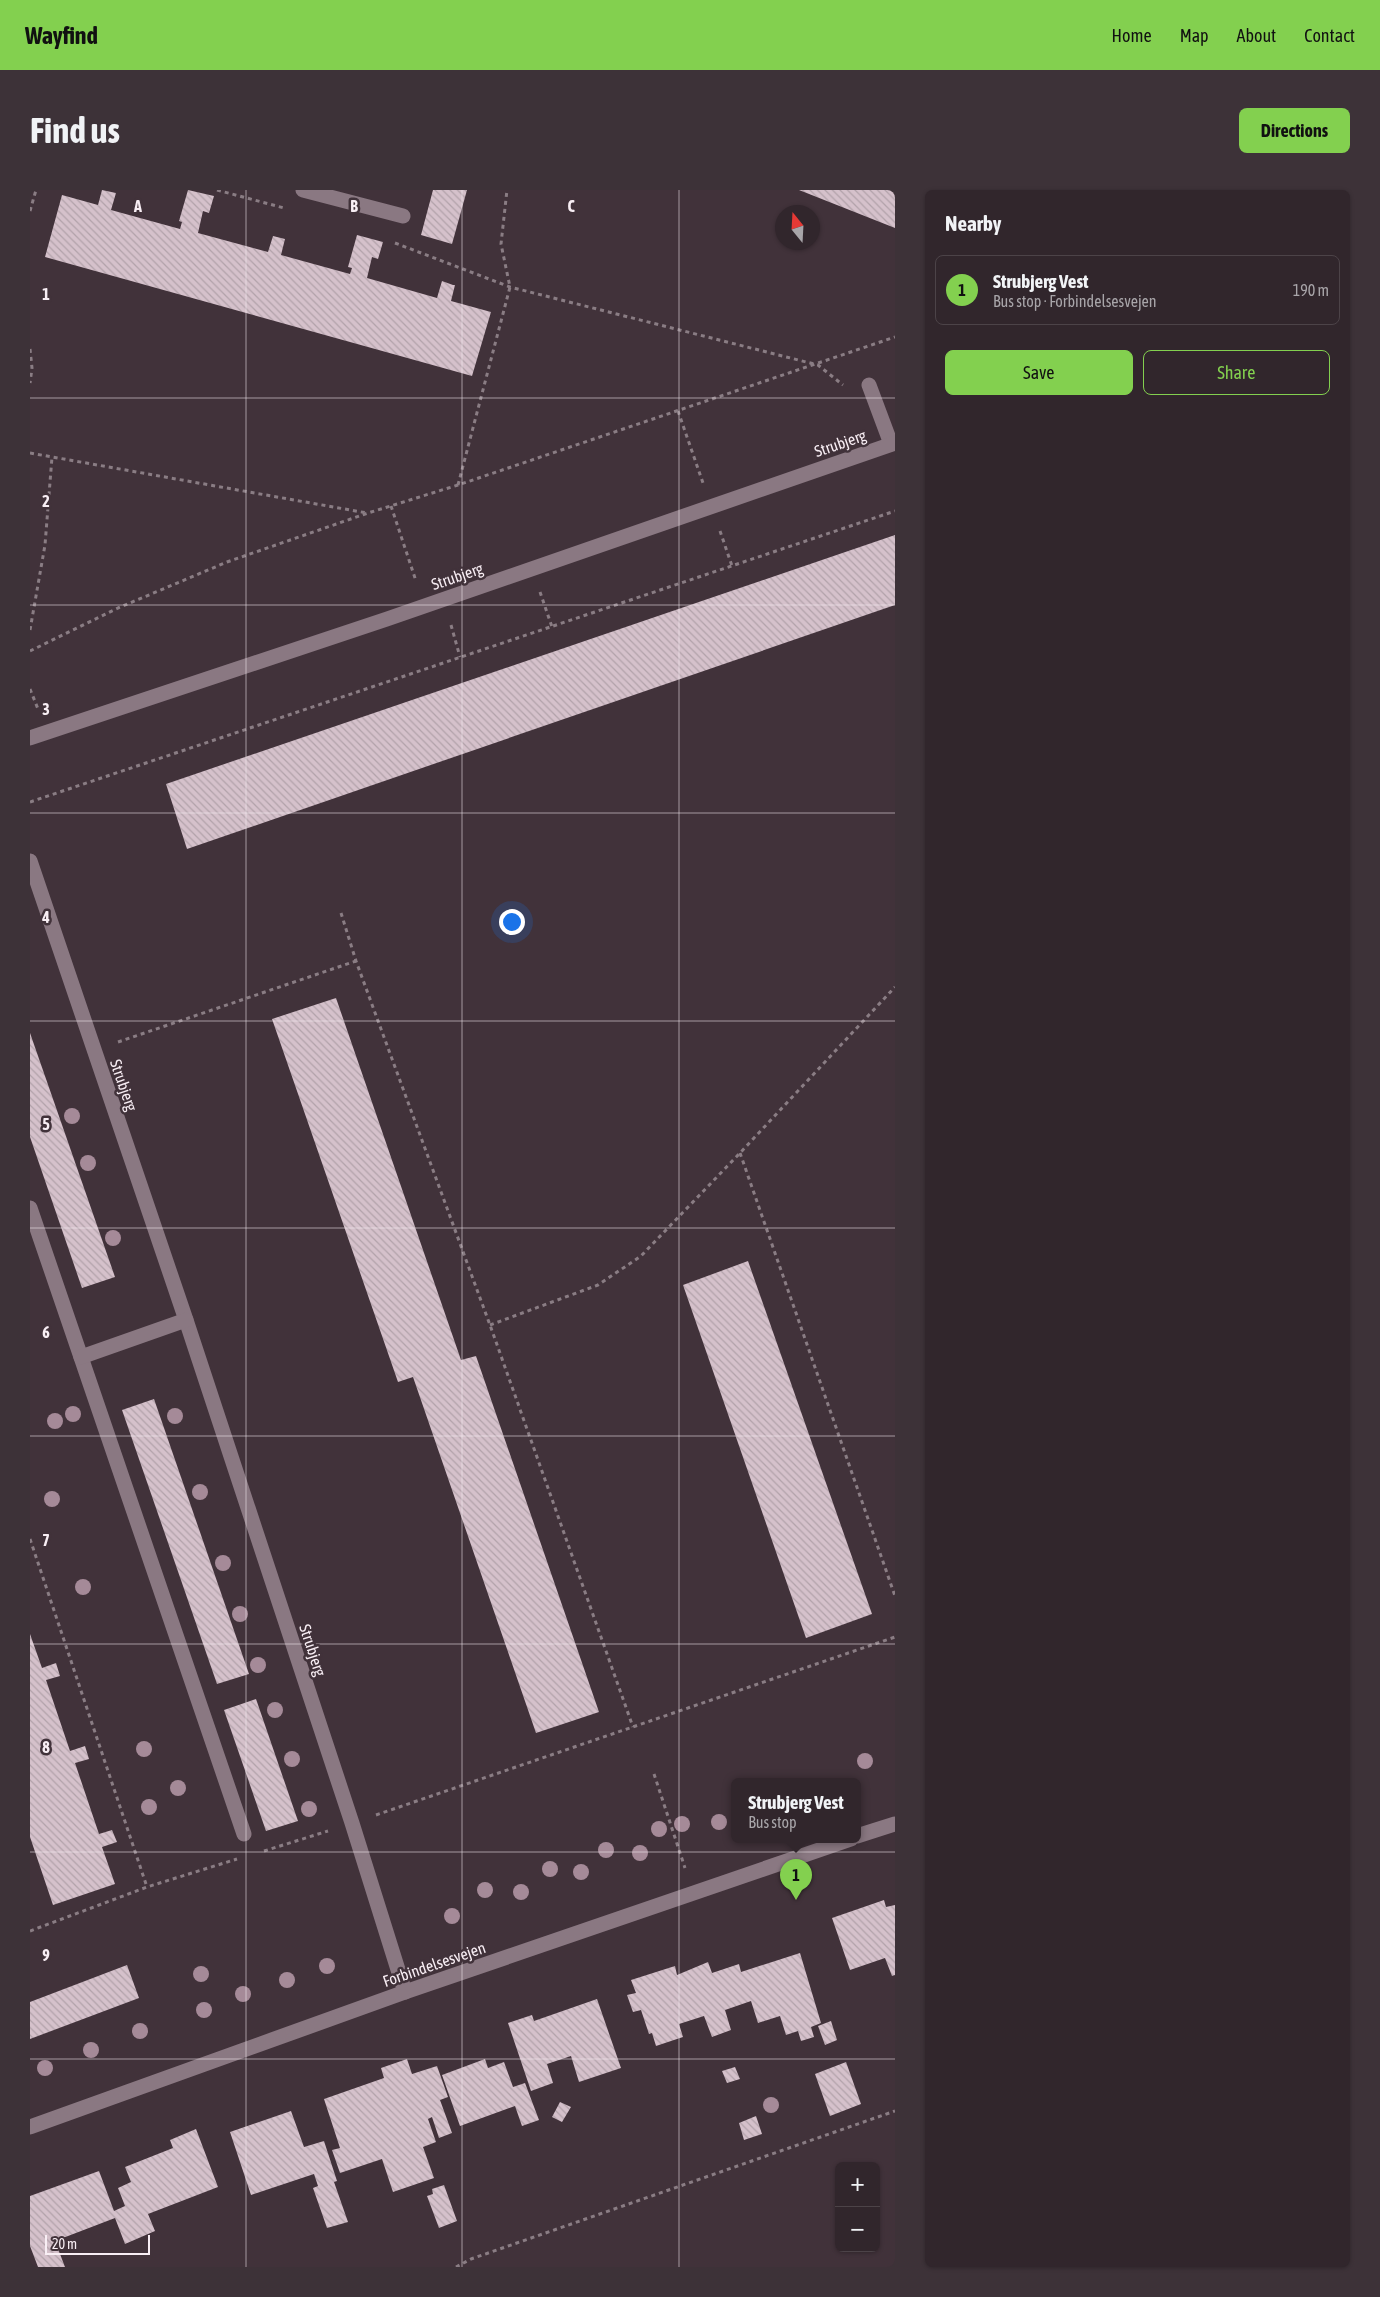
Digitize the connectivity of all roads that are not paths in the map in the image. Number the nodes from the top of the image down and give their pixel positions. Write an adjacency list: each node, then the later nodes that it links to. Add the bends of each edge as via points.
1 (303, 190): 2 (street)
2 (403, 216)
3 (870, 385): 4 (street)
4 (893, 444): 5 (street, Strubjerg)
5 (30, 738)
6 (30, 860): 8 (street, Strubjerg)
7 (30, 1208): 9 (street)
8 (186, 1320): 9 (street); 14 (street, Strubjerg)
9 (81, 1356): 11 (street)
10 (895, 1824): 12 (street)
11 (244, 1834)
12 (861, 1835)
13 (839, 1843): 14 (street, Forbindelsesvejen)
14 (405, 1992): 15 (street, Forbindelsesvejen)
15 (30, 2127)

